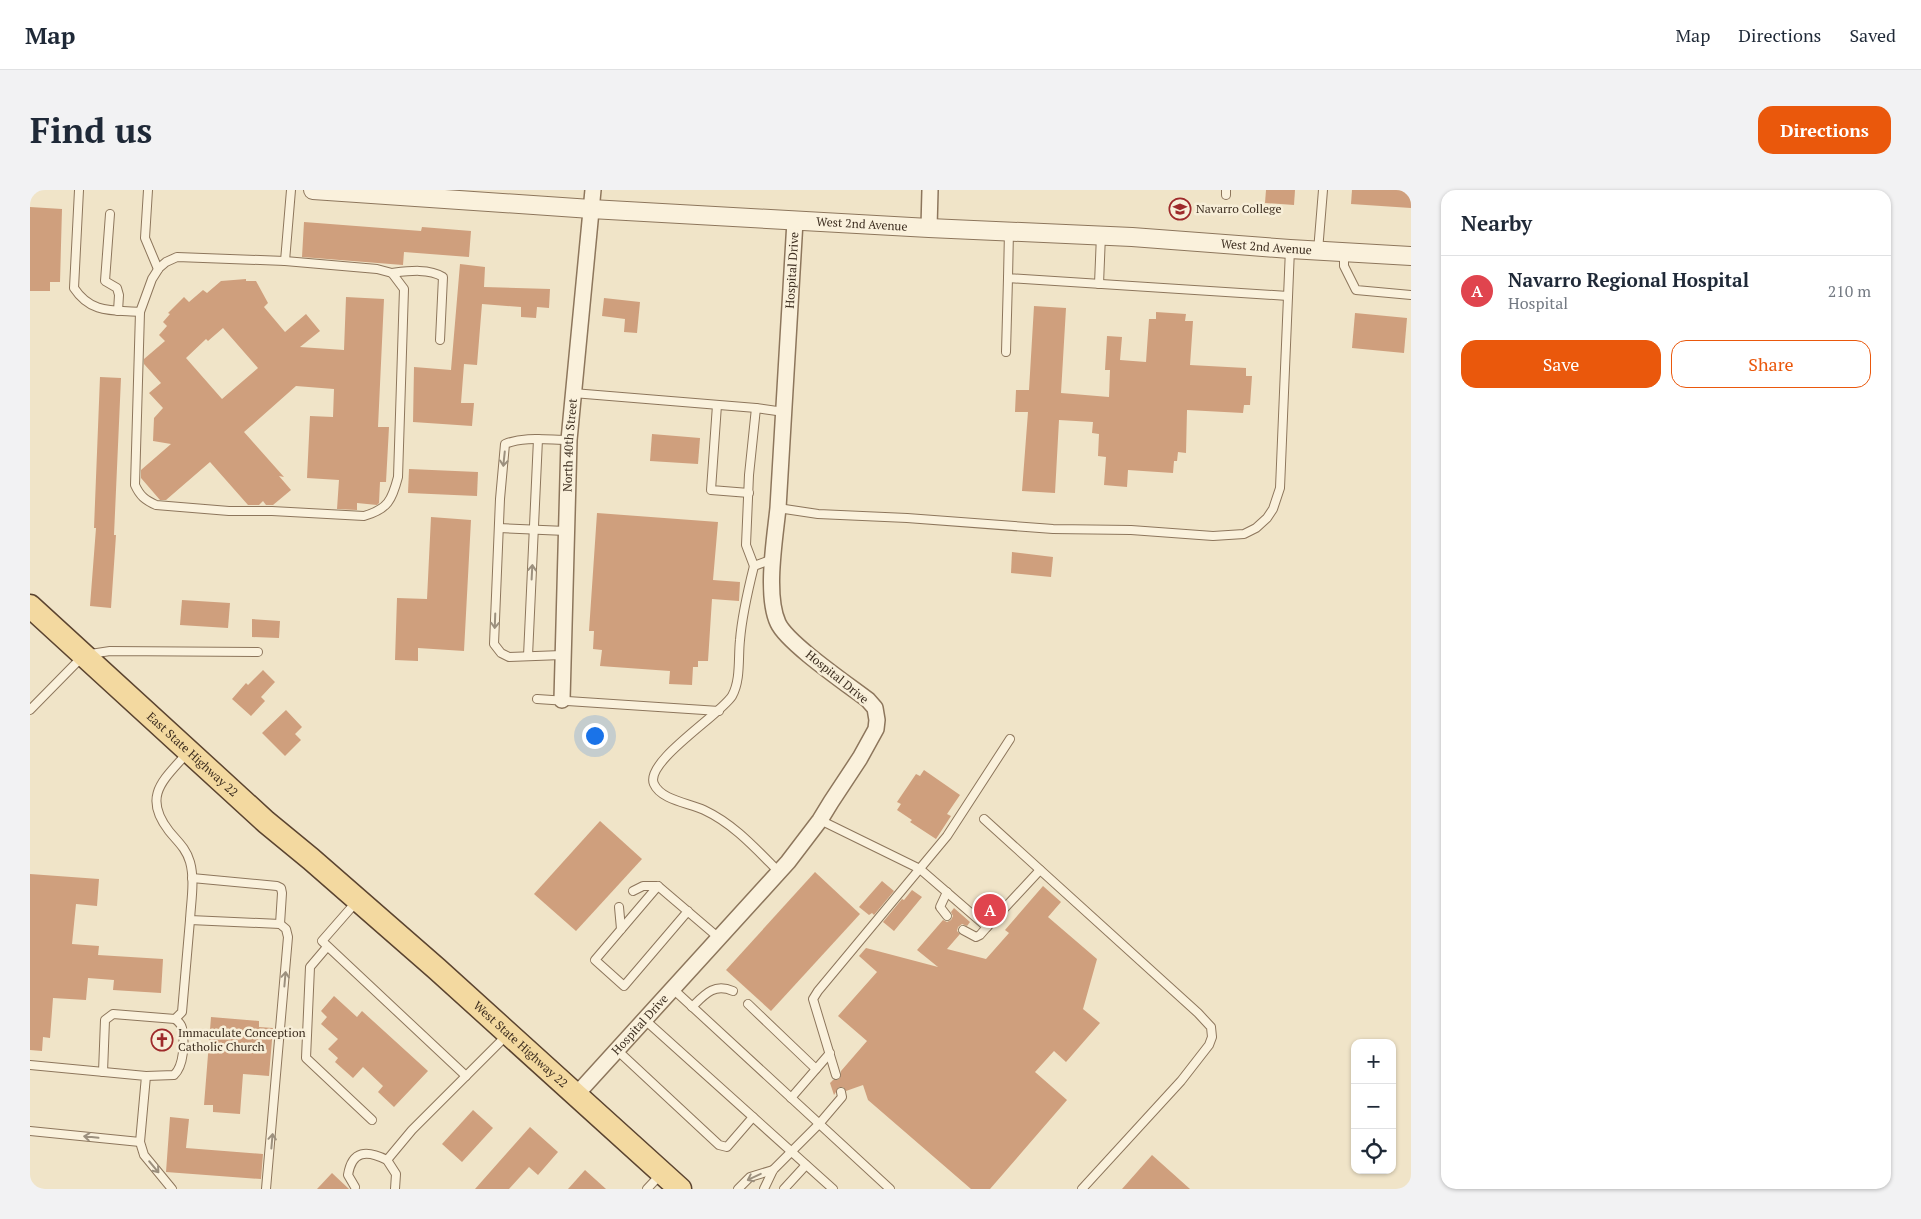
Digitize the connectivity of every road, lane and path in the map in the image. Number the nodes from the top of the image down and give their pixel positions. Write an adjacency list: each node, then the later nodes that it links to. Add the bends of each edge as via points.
1 (79, 190): 25 (lane, via 74,288 88,304)
2 (148, 190): 19 (lane, via 145,238)
3 (291, 190): 18 (lane)
4 (313, 190): 8 (street, West 2nd Avenue)
5 (593, 190): 8 (street, North 40th Street)
6 (930, 190): 11 (street)
7 (1323, 190): 15 (lane)
8 (591, 209): 10 (street, West 2nd Avenue); 29 (street, North 40th Street)
9 (110, 214): 25 (lane, via 105,281 117,288)
10 (795, 221): 11 (street, West 2nd Avenue); 32 (street, Hospital Drive)
11 (929, 228): 12 (street, West 2nd Avenue)
12 (1009, 231): 13 (street, West 2nd Avenue); 21 (lane)
13 (1101, 236): 14 (street, West 2nd Avenue); 22 (lane)
14 (1290, 249): 15 (street, West 2nd Avenue); 24 (lane)
15 (1318, 251): 16 (street, West 2nd Avenue)
16 (1344, 252): 17 (street, West 2nd Avenue); 23 (lane, via 1344,266 1356,290)
17 (1411, 256)
18 (286, 261): 19 (lane, via 177,257); 20 (lane)
19 (158, 269): 26 (lane)
20 (392, 273): 26 (lane, via 404,289 398,477 388,504 364,516 165,506 147,501 139,494 135,485); 27 (lane, via 412,271 443,277)
21 (1008, 278): 22 (lane); 28 (lane)
22 (1099, 284): 24 (lane)
23 (1411, 295)
24 (1288, 296): 36 (lane, via 1280,488 1267,518 1244,534 1213,536 1053,529 818,514)
25 (118, 311): 26 (lane)
26 (140, 312)
27 (440, 340)
28 (1006, 352)
29 (573, 392): 30 (lane); 34 (street, North 40th Street)
30 (717, 405): 31 (lane); 35 (lane, via 711,490)
31 (756, 408): 32 (lane); 35 (lane)
32 (784, 412): 36 (street, Hospital Drive)
33 (538, 439): 34 (lane); 37 (lane, one-way to 37, via 514,440 505,444); 38 (lane)
34 (569, 440): 39 (street, North 40th Street)
35 (749, 493): 41 (lane, via 746,545)
36 (778, 508): 40 (street, Hospital Drive)
37 (499, 528): 38 (lane); 46 (lane, one-way to 46, via 494,644 509,656)
38 (534, 528): 39 (lane); 46 (lane, one-way to 38)
39 (566, 531): 45 (street, North 40th Street)
40 (773, 558): 41 (lane); 54 (street, Hospital Drive, via 772,586 778,624 796,644 875,708 876,729)
41 (754, 566): 50 (lane, via 740,639 738,674 732,695)
42 (30, 606): 44 (main road, East State Highway 22)
43 (258, 652): 44 (lane, via 110,651)
44 (84, 655): 49 (lane); 52 (main road, East State Highway 22)
45 (562, 655): 46 (lane); 48 (street, North 40th Street)
46 (528, 656)
47 (537, 699): 48 (lane)
48 (562, 700): 50 (lane)
49 (30, 710)
50 (719, 711): 57 (lane, via 662,762 653,777 654,785 664,795 727,822)
51 (1010, 739): 55 (lane, via 946,836)
52 (189, 751): 58 (lane, via 160,785 156,798 169,830 182,843); 62 (main road, East State Highway 22)
53 (984, 819): 56 (lane)
54 (820, 820): 55 (lane); 57 (street, Hospital Drive)
55 (920, 869): 61 (lane); 81 (lane, via 813,999)
56 (1040, 870): 68 (lane); 112 (lane, via 1211,1027 1209,1045 1181,1081)
57 (779, 872): 71 (street, Hospital Drive)
58 (192, 878): 66 (lane); 67 (lane, via 281,888)
59 (658, 886): 60 (lane, via 643,886); 64 (lane); 69 (lane)
60 (633, 891)
61 (947, 892): 65 (lane, via 940,906); 68 (lane)
62 (358, 900): 72 (lane, via 322,941); 79 (main road, West State Highway 22)
63 (619, 907): 69 (lane)
64 (688, 911): 69 (lane, via 624,986 594,960); 71 (lane)
65 (947, 916)
66 (190, 920): 67 (lane); 77 (lane, via 182,1012)
67 (280, 924): 103 (lane, one-way to 67, via 288,937)
68 (987, 927): 70 (lane, via 976,937)
69 (620, 929)
70 (963, 930)
71 (719, 938): 73 (street, Hospital Drive)
72 (327, 947): 87 (lane); 92 (lane, via 310,967 306,1058)
73 (673, 989): 76 (lane); 78 (street, Hospital Drive)
74 (733, 991): 76 (lane, via 723,987 712,990)
75 (748, 1004): 83 (lane)
76 (692, 1008): 90 (lane)
77 (175, 1019): 84 (lane, via 108,1016 105,1020); 86 (lane, via 183,1029 179,1070 174,1075)
78 (645, 1020): 80 (street, Hospital Drive); 91 (lane)
79 (508, 1033): 87 (lane); 89 (main road, West State Highway 22)
80 (618, 1051): 89 (street, Hospital Drive); 91 (lane, via 719,1145 727,1147)
81 (830, 1054): 83 (lane); 85 (lane)
82 (30, 1065): 84 (lane)
83 (816, 1069): 90 (lane)
84 (103, 1072): 86 (lane)
85 (836, 1075)
86 (146, 1076): 95 (lane)
87 (466, 1076): 97 (lane)
88 (841, 1092): 93 (lane, via 842,1097)
89 (576, 1095): 100 (main road, West State Highway 22)
90 (791, 1098): 93 (lane)
91 (753, 1117): 96 (lane)
92 (372, 1120)
93 (819, 1124): 96 (lane); 111 (lane)
94 (30, 1131): 95 (lane, one-way to 94)
95 (140, 1142): 102 (lane, one-way to 102, via 144,1155)
96 (791, 1152): 98 (lane); 99 (lane)
97 (387, 1160): 101 (lane, via 365,1153 355,1157 349,1165 348,1175); 104 (lane, via 396,1174)
98 (806, 1165): 109 (lane); 110 (lane)
99 (773, 1170): 107 (lane, one-way to 107, via 750,1177); 108 (lane)
100 (662, 1172): 105 (lane); 106 (main road, West State Highway 22)
101 (355, 1187)
102 (172, 1189)
103 (266, 1189)
104 (395, 1189)
105 (648, 1189)
106 (680, 1189)
107 (738, 1189)
108 (764, 1189)
109 (784, 1189)
110 (833, 1189)
111 (890, 1189)
112 (1082, 1189)

